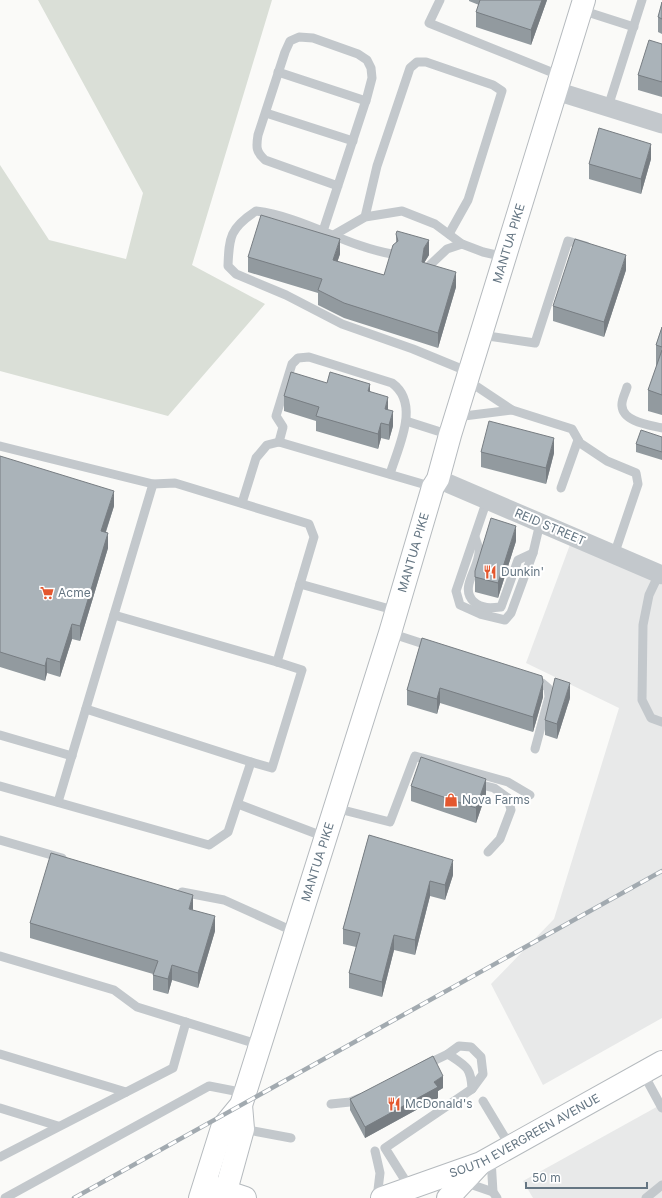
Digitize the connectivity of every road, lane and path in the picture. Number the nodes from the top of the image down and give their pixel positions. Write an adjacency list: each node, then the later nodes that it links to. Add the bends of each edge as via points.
1 (440, 0): 6 (lane, via 429,23)
2 (642, 0): 4 (lane)
3 (583, 5): 4 (lane); 6 (main road, MANTUA PIKE)
4 (634, 27): 8 (lane)
5 (278, 72): 7 (lane); 7 (lane, via 290,41 299,37 313,38 358,54 366,60 371,68 372,78); 9 (lane)
6 (558, 84): 8 (street); 20 (main road, MANTUA PIKE)
7 (366, 101): 11 (lane)
8 (608, 107): 10 (street)
9 (266, 113): 11 (lane); 12 (lane, via 256,146 258,154 265,160)
10 (662, 124)
11 (353, 141): 12 (lane)
12 (338, 186): 14 (lane)
13 (366, 217): 15 (lane, via 402,211 435,224); 15 (lane, via 377,166 410,68 417,62 426,62 502,91 468,200); 16 (lane)
14 (323, 231): 16 (lane); 23 (lane, via 306,223 256,211 233,230 228,266 236,274 286,295 331,319)
15 (449, 234): 17 (lane)
16 (332, 236): 19 (lane)
17 (462, 244): 20 (lane, via 483,252); 21 (lane, via 447,249)
18 (598, 249): 22 (lane, via 568,241 535,343)
19 (392, 254)
20 (505, 256): 22 (main road, MANTUA PIKE)
21 (430, 265)
22 (481, 334): 23 (main road, MANTUA PIKE)
23 (468, 376): 25 (lane); 27 (main road, MANTUA PIKE)
24 (627, 387): 28 (lane, via 622,405 624,414 636,421)
25 (512, 410): 27 (lane); 29 (lane, via 572,429)
26 (406, 421): 27 (lane); 30 (lane, via 405,397 400,388 392,383 303,356 292,364 276,416 283,427); 32 (lane)
27 (452, 426): 33 (main road, MANTUA PIKE)
28 (662, 428)
29 (578, 440): 35 (lane); 41 (lane, via 608,461 636,473 638,484)
30 (279, 442): 32 (lane); 37 (lane, via 267,445 256,458)
31 (0, 446): 34 (lane)
32 (390, 474): 33 (lane)
33 (436, 483): 36 (street, REID STREET); 44 (main road, MANTUA PIKE)
34 (153, 484): 37 (lane, via 175,483); 45 (lane)
35 (561, 488)
36 (487, 500): 38 (street, REID STREET); 39 (lane)
37 (242, 503): 43 (lane, via 310,524 314,537)
38 (540, 523): 40 (lane); 41 (street, REID STREET)
39 (475, 537): 40 (lane, via 479,550 468,593 469,598 477,605 489,609 501,607 518,560); 40 (lane, via 456,591 460,605 480,614 505,620 511,613)
40 (533, 553)
41 (614, 555): 42 (street, REID STREET)
42 (661, 571): 51 (lane, via 649,595 643,625 642,700 651,718)
43 (300, 584): 44 (lane); 48 (lane)
44 (397, 611): 46 (main road, MANTUA PIKE)
45 (114, 615): 48 (lane); 50 (lane)
46 (390, 633): 47 (lane); 63 (main road, MANTUA PIKE)
47 (441, 650)
48 (277, 662): 55 (lane, via 302,670 272,768)
49 (524, 677): 53 (lane, via 542,683 548,688 549,697)
50 (86, 709): 54 (lane); 55 (lane)
51 (662, 722)
52 (0, 735): 54 (lane)
53 (535, 749)
54 (72, 756): 61 (lane)
55 (251, 762): 62 (lane)
56 (442, 764): 57 (lane); 60 (lane, via 508,782); 63 (lane, via 416,756 390,822)
57 (453, 777)
58 (465, 781): 66 (lane, via 494,788 508,798 511,810 500,839)
59 (0, 786): 61 (lane)
60 (530, 795)
61 (58, 802): 62 (lane, via 208,845 228,832)
62 (238, 804): 64 (lane)
63 (335, 808): 64 (main road, MANTUA PIKE)
64 (326, 837): 69 (main road, MANTUA PIKE)
65 (0, 840): 67 (lane)
66 (488, 852)
67 (68, 860)
68 (175, 890): 69 (lane, via 224,900)
69 (295, 932): 72 (main road, MANTUA PIKE)
70 (0, 956): 71 (lane, via 114,990 137,1007)
71 (186, 1022): 72 (lane); 79 (lane, via 173,1068)
72 (260, 1045): 81 (main road, MANTUA PIKE)
73 (0, 1054): 79 (lane)
74 (448, 1054): 76 (lane); 78 (lane, via 471,1073); 78 (lane, via 459,1046 471,1047 481,1057 483,1074)
75 (662, 1062): 77 (main road, SOUTH EVERGREEN AVENUE)
76 (419, 1069)
77 (642, 1073): 85 (lane); 90 (main road, SOUTH EVERGREEN AVENUE)
78 (472, 1089): 94 (lane, via 385,1148)
79 (126, 1092): 86 (lane)
80 (372, 1094): 83 (lane, via 350,1102)
81 (243, 1099): 87 (main road, MANTUA PIKE); 95 (main road, MANTUA PIKE, via 222,1128); 98 (lane, via 209,1086)
82 (483, 1101): 90 (lane)
83 (331, 1104)
84 (0, 1108): 86 (lane)
85 (662, 1108)
86 (58, 1126): 91 (lane)
87 (242, 1129): 88 (lane); 97 (main road, MANTUA PIKE)
88 (292, 1138)
89 (375, 1151): 99 (lane, via 380,1173)
90 (494, 1155): 92 (main road); 94 (main road, SOUTH EVERGREEN AVENUE); 96 (lane)
91 (0, 1157)
92 (464, 1182): 96 (lane); 101 (main road)
93 (662, 1185): 102 (lane)
94 (410, 1188): 100 (main road, SOUTH EVERGREEN AVENUE)
95 (202, 1191): 97 (main road)
96 (495, 1195)
97 (232, 1196)
98 (5, 1198)
99 (376, 1198)
100 (382, 1198)
101 (448, 1198)
102 (646, 1198)

